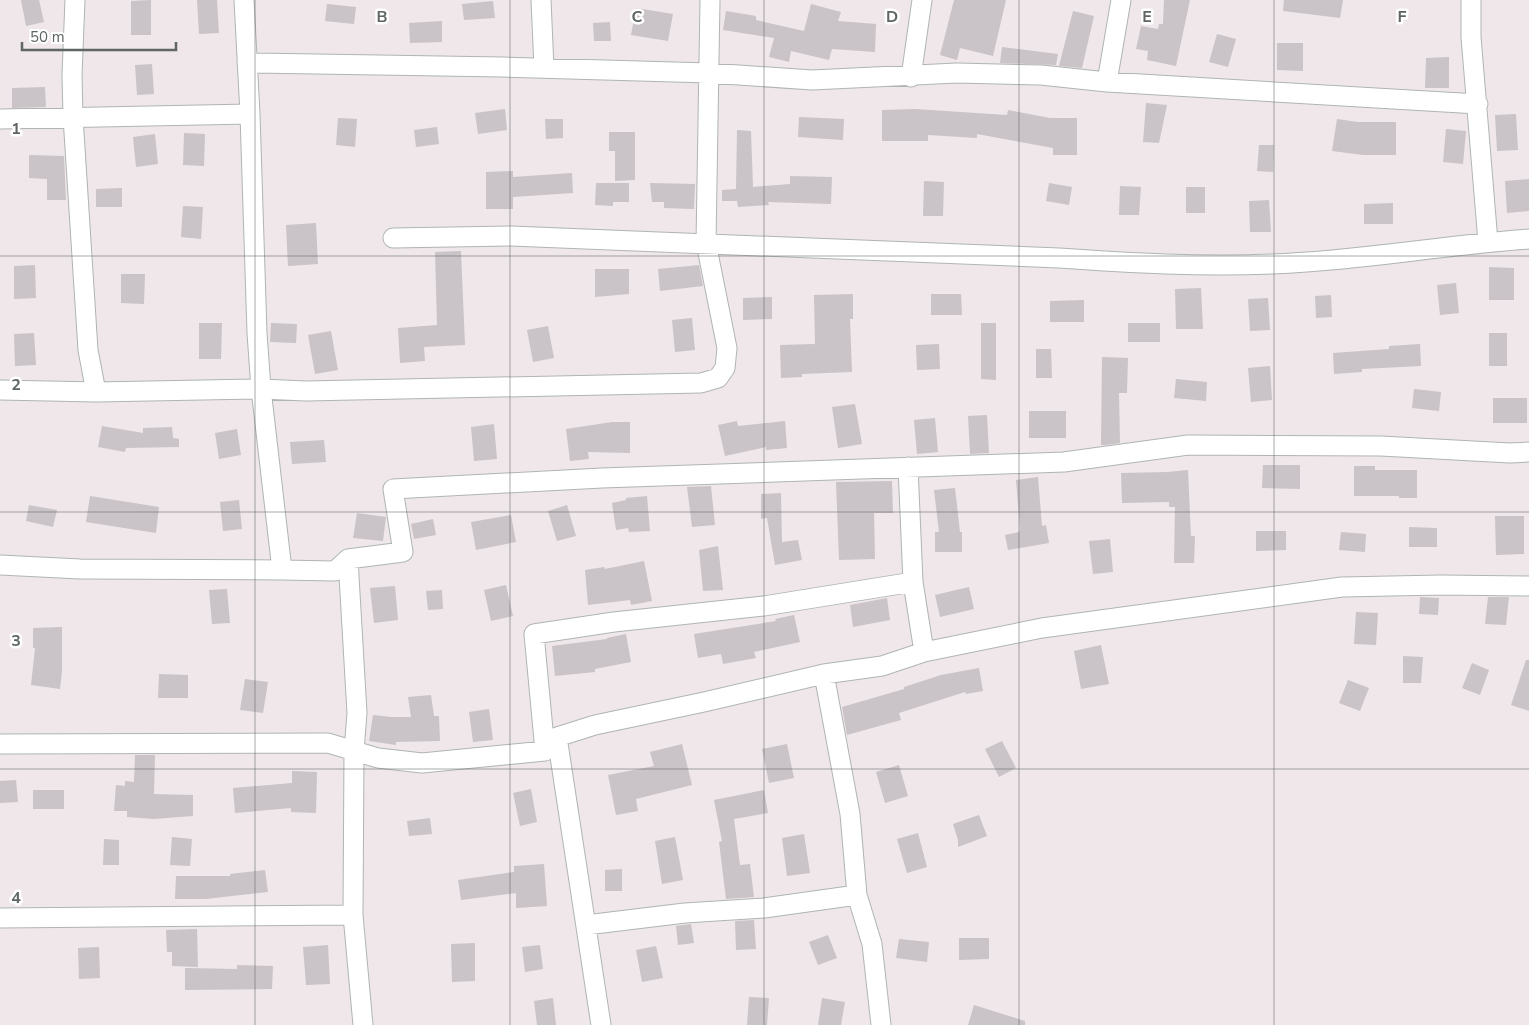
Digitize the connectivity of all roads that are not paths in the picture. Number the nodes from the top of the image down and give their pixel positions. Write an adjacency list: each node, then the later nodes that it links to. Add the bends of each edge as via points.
1 (75, 0): 15 (street)
2 (244, 0): 8 (street)
3 (541, 0): 9 (street)
4 (710, 0): 10 (street)
5 (922, 0): 11 (street)
6 (1121, 0): 12 (street)
7 (1471, 0): 13 (street)
8 (247, 64): 9 (street); 14 (street)
9 (544, 68): 10 (street)
10 (709, 73): 11 (street, via 812,80); 20 (street)
11 (911, 77): 12 (street, via 957,73 1041,75)
12 (1107, 82): 13 (street)
13 (1478, 104): 19 (street)
14 (250, 114): 15 (street); 21 (street)
15 (73, 117): 16 (street); 23 (street, via 88,350)
16 (0, 120)
17 (393, 238): 20 (street, via 511,236)
18 (1529, 239): 19 (street)
19 (1488, 242): 20 (street, via 1398,254 1272,264 1147,264)
20 (706, 243): 21 (street, via 727,348 725,368 718,378 701,383 316,391)
21 (261, 389): 23 (street); 28 (street)
22 (0, 390): 23 (street)
23 (96, 392)
24 (1529, 452): 25 (street, via 1381,446 1188,445 1064,462)
25 (908, 467): 26 (street, via 393,489 403,552); 29 (street)
26 (348, 559): 28 (street, via 335,571); 35 (street, via 357,713)
27 (0, 565): 28 (street, via 80,569)
28 (282, 570)
29 (913, 582): 31 (street); 36 (street, via 764,606 534,634)
30 (1529, 586): 31 (street, via 1342,587 1042,628)
31 (924, 652): 32 (street, via 882,666)
32 (824, 674): 33 (street, via 595,725); 37 (street, via 850,814)
33 (557, 737): 36 (street); 40 (street)
34 (0, 744): 35 (street, via 328,743)
35 (354, 751): 36 (street, via 378,758 422,763); 38 (street)
36 (545, 751)
37 (857, 896): 40 (street); 43 (street, via 872,944)
38 (353, 915): 39 (street); 41 (street)
39 (0, 918)
40 (586, 925): 42 (street)
41 (363, 1025)
42 (600, 1025)
43 (880, 1025)

